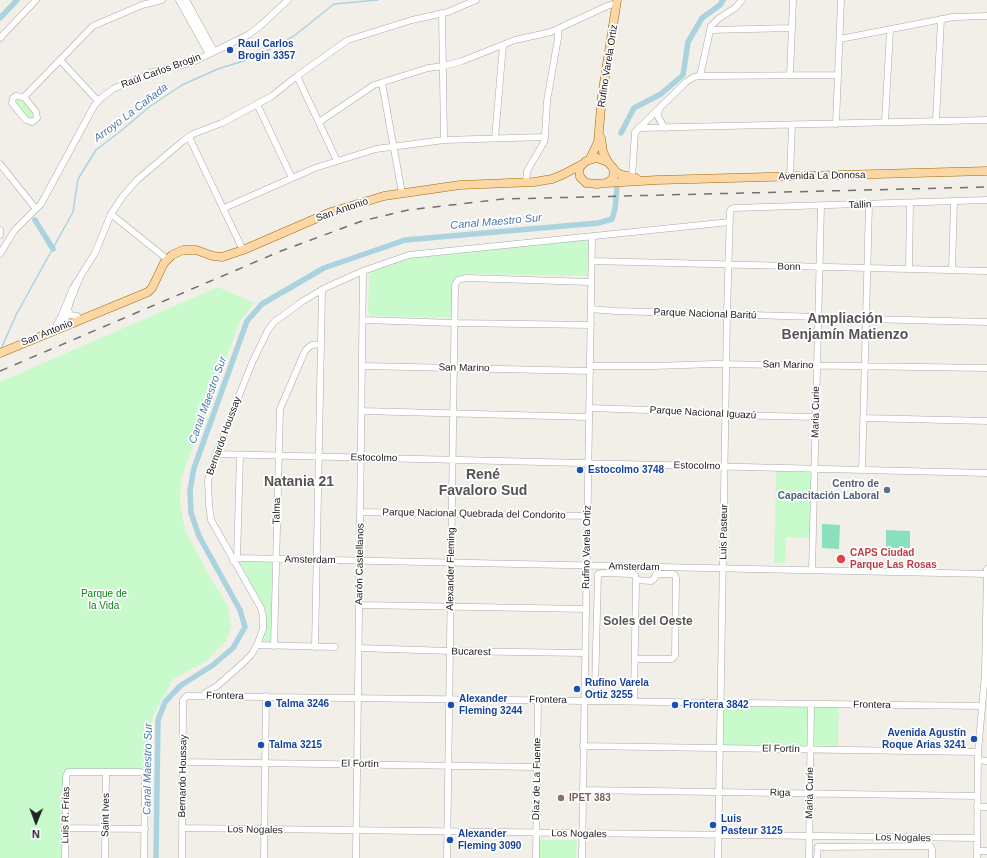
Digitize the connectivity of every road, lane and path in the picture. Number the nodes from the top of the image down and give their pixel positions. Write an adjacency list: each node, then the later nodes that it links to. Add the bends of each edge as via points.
1 (36, 0): 18 (street)
2 (162, 0): 22 (street, via 142,5 93,26)
3 (179, 0): 21 (street)
4 (186, 0): 21 (street)
5 (288, 0): 21 (street, Raúl Carlos Brogin, via 255,30)
6 (476, 0): 11 (street)
7 (742, 0): 16 (street, via 714,23)
8 (793, 0): 14 (street)
9 (841, 0): 19 (street)
10 (617, 2): 15 (street); 41 (main road, Rufino Varela Ortiz, via 602,96)
11 (442, 13): 23 (street); 26 (street, via 353,38)
12 (987, 16): 13 (street)
13 (941, 19): 17 (street); 33 (street)
14 (792, 28): 16 (street); 24 (street)
15 (558, 29): 20 (street); 43 (street)
16 (710, 30): 27 (street)
17 (890, 30): 19 (street); 36 (street)
18 (0, 38)
19 (840, 39): 25 (street)
20 (503, 45): 23 (street); 44 (street)
21 (211, 52): 30 (street, Raúl Carlos Brogin, via 193,62 153,72 126,83)
22 (60, 60): 29 (street); 30 (street)
23 (444, 66): 28 (street, via 428,68); 45 (street)
24 (790, 75): 25 (street); 27 (street)
25 (838, 75): 37 (street)
26 (298, 76): 31 (street); 35 (street)
27 (700, 76): 32 (street, via 690,79)
28 (382, 83): 35 (street, via 369,88); 46 (street)
29 (24, 97): 29 (street, via 16,96 12,103 26,120 32,122 37,115)
30 (98, 100): 68 (street, Raúl Carlos Brogin)
31 (257, 104): 42 (street); 53 (street)
32 (659, 110): 39 (street); 40 (street, via 658,118)
33 (936, 120): 34 (street); 36 (street)
34 (987, 120)
35 (319, 122): 47 (street)
36 (885, 122): 37 (street)
37 (836, 124): 38 (street)
38 (792, 125): 40 (street); 52 (street)
39 (638, 128): 40 (street); 54 (street, via 634,136)
40 (665, 128)
41 (600, 131): 48 (main road, Rufino Varela Ortiz, via 596,148); 50 (main road, Rufino Varela Ortiz, via 603,152)
42 (189, 137): 66 (street); 69 (street, via 136,180)
43 (545, 137): 44 (street); 58 (street, via 527,171)
44 (495, 138): 45 (street)
45 (444, 140): 46 (street)
46 (394, 147): 47 (street); 60 (street)
47 (337, 161): 53 (street)
48 (586, 162): 50 (main road, via 602,159); 55 (main road, San Antonio); 56 (main road, via 579,168)
49 (0, 164): 68 (street)
50 (611, 165): 54 (main road, Avenida La Donosa, via 616,172); 59 (main road, via 613,178)
51 (987, 171): 52 (main road, Avenida La Donosa)
52 (790, 176): 57 (main road, Avenida La Donosa)
53 (292, 178): 66 (street)
54 (632, 178): 57 (main road, Avenida La Donosa)
55 (552, 179): 56 (main road, San Antonio, via 568,177); 58 (main road, San Antonio)
56 (581, 180): 59 (main road, via 591,184)
57 (657, 180): 59 (main road, Avenida La Donosa)
58 (526, 183): 60 (main road, San Antonio, via 460,185)
59 (606, 183)
60 (402, 193): 74 (main road, San Antonio, via 331,212)
61 (987, 200): 62 (street, Tallin)
62 (954, 201): 63 (street, Tallin); 83 (street)
63 (910, 203): 64 (street, Tallin); 81 (street)
64 (869, 204): 65 (street, Tallin); 80 (street)
65 (821, 206): 67 (street, Tallin); 79 (street, Maria Curie)
66 (224, 208): 74 (street)
67 (734, 208): 70 (street, Luis Pasteur, via 730,211)
68 (36, 209): 75 (street, Raúl Carlos Brogin, via 14,231)
69 (111, 214): 76 (street); 85 (street, via 95,253)
70 (730, 222): 73 (street, Bernardo Houssay); 78 (street, Luis Pasteur)
71 (0, 230): 72 (street)
72 (0, 235)
73 (592, 236): 77 (street, Rufino Varela Ortiz); 82 (street, Bernardo Houssay, via 409,255)
74 (243, 250): 76 (main road, San Antonio, via 222,257 196,250 183,250)
75 (0, 254)
76 (167, 259): 86 (main road, San Antonio)
77 (592, 261): 78 (street, Bonn); 87 (street, Rufino Varela Ortiz)
78 (729, 265): 79 (street, Bonn); 91 (street, Luis Pasteur)
79 (820, 267): 80 (street, Bonn); 93 (street, Maria Curie)
80 (868, 268): 81 (street, Bonn); 94 (street)
81 (909, 269): 83 (street, Bonn)
82 (363, 270): 88 (street, Bernardo Houssay); 95 (street, Aarón Castellanos)
83 (952, 270): 84 (street, Bonn)
84 (987, 271)
85 (80, 277): 89 (street); 98 (street, via 73,288)
86 (155, 281): 92 (main road, San Antonio, via 140,291); 98 (main road, San Antonio, via 144,294)
87 (591, 282): 90 (street, Rufino Varela Ortiz); 97 (street, Alexander Fleming, via 466,278 458,280)
88 (322, 290): 100 (street); 119 (street, Bernardo Houssay, via 303,300 271,325 252,363)
89 (68, 309): 92 (street, via 70,315); 98 (street)
90 (591, 310): 91 (street, Parque Nacional Baritú); 99 (street, Rufino Varela Ortiz)
91 (727, 314): 93 (street, Parque Nacional Baritú); 104 (street, Luis Pasteur)
92 (77, 316): 98 (main road, San Antonio)
93 (818, 317): 106 (street, Maria Curie)
94 (866, 319): 96 (street); 107 (street)
95 (363, 320): 97 (street); 105 (street, Aarón Castellanos)
96 (987, 322)
97 (455, 323): 99 (street); 108 (street, Alexander Fleming)
98 (60, 324): 101 (main road, San Antonio)
99 (591, 325): 110 (street, Rufino Varela Ortiz)
100 (321, 344): 121 (street, Talma, via 312,345 305,351 281,404); 122 (street)
101 (11, 345): 102 (main road, San Antonio); 103 (main road, San Antonio)
102 (0, 348)
103 (0, 352)
104 (727, 364): 106 (street, San Marino); 110 (street, San Marino); 114 (street, Luis Pasteur)
105 (363, 366): 108 (street, San Marino); 112 (street, Aarón Castellanos)
106 (817, 366): 107 (street, San Marino); 116 (street, Maria Curie)
107 (865, 367): 109 (street, San Marino); 117 (street)
108 (454, 368): 110 (street, San Marino); 113 (street, Alexander Fleming)
109 (987, 368)
110 (590, 369): 111 (street, Rufino Varela Ortiz)
111 (589, 408): 114 (street, Parque Nacional Iguazú); 115 (street, Rufino Varela Ortiz)
112 (362, 411): 113 (street); 123 (street, Aarón Castellanos)
113 (454, 413): 115 (street); 124 (street, Alexander Fleming)
114 (726, 415): 116 (street, Parque Nacional Iguazú); 126 (street, Luis Pasteur)
115 (589, 417): 125 (street, Rufino Varela Ortiz)
116 (816, 417): 127 (street, Maria Curie)
117 (863, 418): 118 (street); 128 (street)
118 (987, 421)
119 (216, 454): 120 (street, Estocolmo); 133 (street, Bernardo Houssay, via 208,480 210,513 218,533)
120 (240, 455): 121 (street, Estocolmo); 133 (street)
121 (278, 456): 122 (street, Estocolmo); 134 (street, Talma)
122 (318, 456): 123 (street, Estocolmo); 135 (street)
123 (362, 458): 124 (street, Estocolmo); 130 (street, Aarón Castellanos)
124 (453, 460): 125 (street, Estocolmo); 131 (street, Alexander Fleming)
125 (588, 463): 126 (street, Estocolmo); 132 (street, Rufino Varela Ortiz)
126 (724, 466): 127 (street, Estocolmo); 139 (street, Luis Pasteur)
127 (815, 469): 128 (street, Estocolmo); 141 (street, Maria Curie)
128 (862, 470): 129 (street, Estocolmo)
129 (987, 473)
130 (361, 512): 131 (street, Parque Nacional Quebrada del Condorito); 136 (street, Aarón Castellanos)
131 (452, 514): 132 (street, Parque Nacional Quebrada del Condorito); 137 (street, Alexander Fleming)
132 (587, 516): 138 (street, Rufino Varela Ortiz)
133 (236, 559): 134 (street, Amsterdam); 147 (street, Bernardo Houssay, via 262,613 262,630)
134 (276, 559): 135 (street, Amsterdam); 148 (street, Talma)
135 (316, 560): 136 (street, Amsterdam); 149 (street)
136 (360, 561): 137 (street, Amsterdam); 144 (street, Aarón Castellanos)
137 (452, 563): 138 (street, Amsterdam); 145 (street, Alexander Fleming)
138 (586, 566): 139 (street, Amsterdam); 146 (street, Rufino Varela Ortiz)
139 (723, 568): 141 (street, Amsterdam); 165 (street, Luis Pasteur)
140 (987, 569): 142 (street)
141 (812, 570): 142 (street, Amsterdam)
142 (987, 574): 155 (street)
143 (636, 580): 154 (street); 154 (street, via 653,580 656,574 676,575 674,658); 156 (street, via 633,574 598,574)
144 (359, 605): 145 (street); 151 (street, Aarón Castellanos)
145 (451, 607): 146 (street); 152 (street, Alexander Fleming)
146 (586, 609): 153 (street, Rufino Varela Ortiz)
147 (257, 645): 148 (street); 158 (street, Bernardo Houssay, via 242,664 217,686 204,693)
148 (274, 646): 149 (street)
149 (315, 647): 150 (street)
150 (335, 647)
151 (359, 648): 152 (street, Bucarest); 160 (street, Aarón Castellanos)
152 (450, 651): 153 (street, Bucarest); 161 (street, Alexander Fleming)
153 (584, 653): 163 (street, Rufino Varela Ortiz)
154 (635, 659): 164 (street)
155 (986, 674): 167 (street)
156 (595, 687)
157 (187, 696): 158 (street, Frontera); 174 (street, Bernardo Houssay, via 183,700)
158 (204, 696): 159 (street, Frontera)
159 (266, 696): 160 (street, Frontera); 175 (street)
160 (358, 698): 161 (street, Frontera); 176 (street, Aarón Castellanos)
161 (450, 699): 162 (street, Frontera); 177 (street, Alexander Fleming)
162 (538, 700): 163 (street, Frontera); 178 (street, Díaz de La Fuente)
163 (584, 701): 164 (street, Frontera); 168 (street, Rufino Varela Ortiz)
164 (634, 701): 165 (street, Frontera)
165 (721, 703): 166 (street, Frontera); 169 (street, Luis Pasteur)
166 (811, 704): 167 (street, Frontera); 170 (street, Maria Curie)
167 (982, 706): 171 (street)
168 (583, 746): 169 (street, El Fortín); 180 (street, Rufino Varela Ortiz)
169 (720, 748): 170 (street, El Fortín); 181 (street, Luis Pasteur)
170 (811, 750): 171 (street, El Fortín); 182 (street, Maria Curie)
171 (978, 752): 172 (street)
172 (978, 760): 173 (street); 183 (street)
173 (987, 761)
174 (183, 762): 175 (street, El Fortín); 188 (street, Bernardo Houssay)
175 (265, 763): 176 (street, El Fortín); 190 (street)
176 (357, 764): 177 (street, El Fortín); 191 (street, Aarón Castellanos)
177 (449, 766): 178 (street, El Fortín); 192 (street, Alexander Fleming)
178 (537, 767): 193 (street, Díaz de La Fuente)
179 (106, 772): 186 (street, Luis R. Frías, via 68,772); 187 (street, Saint Ives); 189 (street, via 146,774)
180 (583, 790): 181 (street, Riga); 194 (street, Rufino Varela Ortiz)
181 (719, 792): 182 (street, Riga); 195 (street, Luis Pasteur)
182 (810, 793): 183 (street, Riga); 196 (street, Maria Curie)
183 (977, 796): 184 (street)
184 (977, 807): 185 (street); 197 (street)
185 (987, 807)
186 (66, 828): 187 (street); 200 (street, Luis R. Frías)
187 (105, 828): 189 (street); 201 (street, Saint Ives)
188 (182, 828): 190 (street, Los Nogales); 203 (street, Bernardo Houssay)
189 (144, 829): 202 (street)
190 (264, 830): 191 (street, Los Nogales); 204 (street)
191 (356, 831): 192 (street, Los Nogales); 205 (street, Aarón Castellanos)
192 (448, 832): 193 (street, Los Nogales); 206 (street, Alexander Fleming)
193 (536, 833): 194 (street, Los Nogales); 207 (street, Díaz de La Fuente)
194 (582, 834): 195 (street, Los Nogales); 208 (street, Rufino Varela Ortiz)
195 (719, 836): 196 (street, Los Nogales); 209 (street, Luis Pasteur)
196 (809, 836): 197 (street, Los Nogales); 210 (street, Maria Curie)
197 (976, 838): 198 (street)
198 (977, 851): 199 (street); 213 (street)
199 (987, 851)
200 (65, 858)
201 (105, 858)
202 (144, 858)
203 (182, 858)
204 (264, 858)
205 (356, 858)
206 (447, 858)
207 (536, 858)
208 (582, 858)
209 (718, 858)
210 (809, 858)
211 (817, 858): 212 (street, via 817,848 820,847 930,846)
212 (932, 858)
213 (977, 858)

